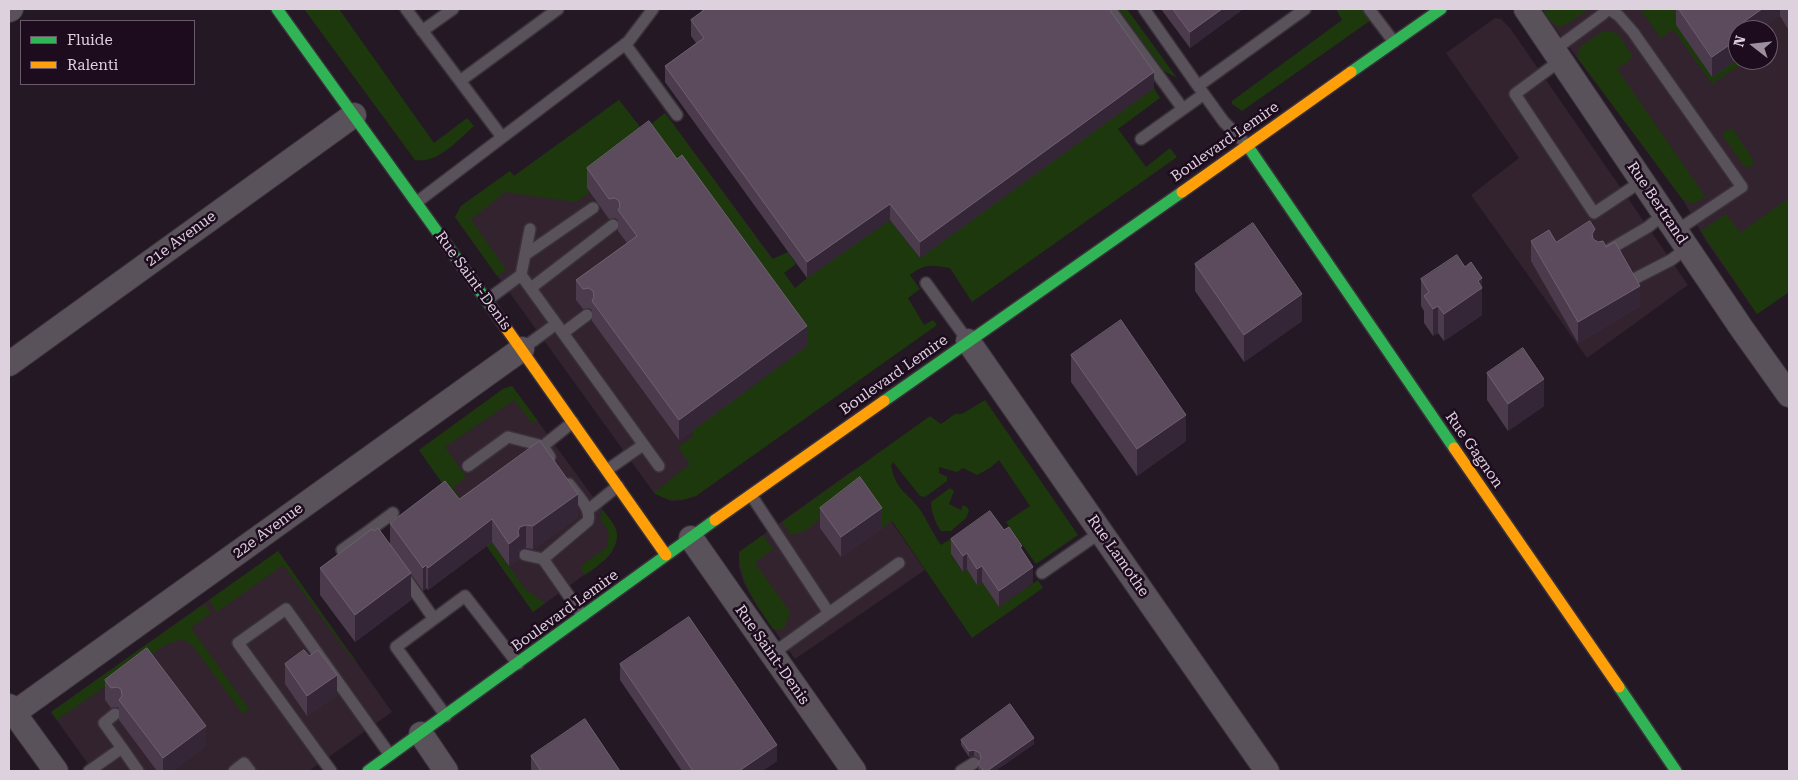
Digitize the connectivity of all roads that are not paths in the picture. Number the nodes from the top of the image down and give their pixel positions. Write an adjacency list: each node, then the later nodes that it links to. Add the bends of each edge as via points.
1 (277, 9): 20 (street, Rue Saint-Denis)
2 (406, 9): 13 (lane)
3 (453, 9): 13 (lane)
4 (558, 9): 17 (lane)
5 (653, 9): 15 (lane)
6 (1110, 9): 19 (lane)
7 (1144, 9): 18 (lane)
8 (1305, 9): 18 (lane)
9 (1370, 9): 14 (lane)
10 (1441, 9): 14 (street, Boulevard Lemire)
11 (1526, 9): 16 (street, Rue Bertrand)
12 (1608, 9): 16 (lane); 30 (lane, via 1633,32 1742,187)
13 (422, 31): 17 (lane)
14 (1394, 42): 24 (street, Boulevard Lemire)
15 (625, 44): 21 (lane); 22 (lane)
16 (1557, 55): 25 (street, Rue Bertrand); 25 (lane, via 1515,94 1594,213)
17 (460, 81): 22 (lane)
18 (1201, 90): 19 (lane); 24 (lane, via 1224,122)
19 (1183, 109): 23 (lane)
20 (354, 115): 26 (street, Rue Saint-Denis); 42 (street, 21e Avenue)
21 (677, 115)
22 (502, 137): 26 (lane)
23 (1141, 138)
24 (1247, 145): 40 (street, Boulevard Lemire); 90 (street, Rue Gagnon)
25 (1642, 181): 30 (street, Rue Bertrand)
26 (417, 202): 37 (street, Rue Saint-Denis)
27 (593, 208): 31 (lane)
28 (614, 225): 36 (lane)
29 (530, 229): 31 (lane)
30 (1676, 231): 32 (lane, via 1648,227); 34 (lane, via 1671,260); 43 (street, Rue Bertrand)
31 (525, 255): 33 (lane)
32 (1599, 255)
33 (521, 275): 36 (lane); 37 (lane)
34 (1636, 278)
35 (926, 283): 40 (lane)
36 (530, 288): 39 (lane)
37 (487, 300): 41 (street, Rue Saint-Denis)
38 (587, 315): 39 (lane)
39 (560, 329): 41 (lane); 45 (lane)
40 (968, 341): 51 (street, Boulevard Lemire); 55 (street, Rue Lamothe)
41 (522, 349): 44 (street, Rue Saint-Denis); 72 (street, 22e Avenue)
42 (9, 364)
43 (1789, 395)
44 (574, 422): 46 (lane); 49 (street, Rue Saint-Denis)
45 (643, 444): 48 (lane); 49 (lane)
46 (542, 446): 47 (lane, via 508,438); 52 (lane)
47 (468, 466)
48 (658, 466)
49 (607, 470): 50 (street, Rue Saint-Denis)
50 (618, 486): 52 (lane); 62 (street, Rue Saint-Denis)
51 (751, 495): 57 (street, Boulevard Lemire); 67 (lane)
52 (588, 510): 58 (lane, via 588,521)
53 (393, 513): 54 (lane)
54 (370, 530): 59 (lane); 60 (lane)
55 (1101, 532): 66 (lane); 89 (street, Rue Lamothe)
56 (549, 538): 58 (lane)
57 (691, 538): 62 (street, Boulevard Lemire); 70 (street, Rue Saint-Denis)
58 (556, 548): 63 (lane)
59 (384, 549)
60 (342, 550)
61 (525, 555): 63 (lane)
62 (666, 555): 68 (street, Boulevard Lemire)
63 (543, 559): 68 (lane)
64 (899, 563): 67 (lane)
65 (395, 565): 69 (lane)
66 (1042, 573)
67 (829, 613): 70 (lane)
68 (583, 616): 71 (street, Boulevard Lemire)
69 (434, 619): 71 (lane, via 465,596); 74 (lane, via 396,647)
70 (772, 654): 87 (street, Rue Saint-Denis)
71 (518, 664): 74 (street, Boulevard Lemire)
72 (11, 709): 79 (street)
73 (115, 714): 76 (lane, via 104,723)
74 (446, 716): 75 (street, Boulevard Lemire)
75 (421, 734): 77 (street, Boulevard Lemire); 86 (street)
76 (122, 748): 80 (lane); 81 (lane)
77 (390, 756): 84 (lane, via 286,609 238,643); 85 (street, Boulevard Lemire)
78 (974, 763): 88 (lane)
79 (56, 771)
80 (88, 771)
81 (138, 771)
82 (234, 771): 83 (lane, via 244,763)
83 (250, 771)
84 (331, 771)
85 (368, 771)
86 (446, 771)
87 (854, 771)
88 (961, 771)
89 (1267, 771)
90 (1676, 771)

